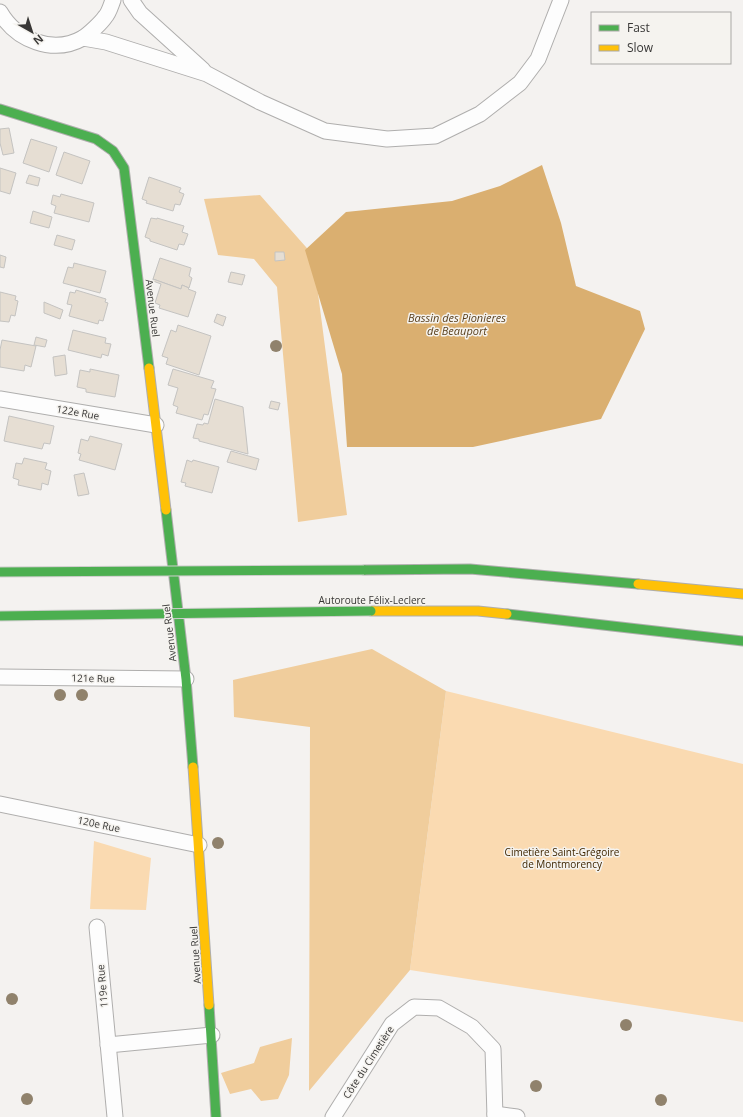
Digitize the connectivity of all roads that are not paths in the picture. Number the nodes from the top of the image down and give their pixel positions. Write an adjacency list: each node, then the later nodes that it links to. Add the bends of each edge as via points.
1 (113, 0): 5 (street, via 106,16)
2 (131, 0): 6 (street, via 140,14)
3 (561, 0): 6 (street, via 538,59 520,83 480,114 435,136 387,140 325,132)
4 (0, 12): 5 (street, via 17,33 32,41 50,45 67,44)
5 (83, 38): 6 (street, via 106,42)
6 (207, 74)
7 (0, 109): 9 (main road, Avenue Ruel, via 96,139 113,151 124,168)
8 (0, 399): 9 (street, 122e Rue)
9 (156, 425): 15 (main road, Avenue Ruel)
10 (0, 572): 11 (main road, bridge, via 470,569)
11 (743, 594)
12 (0, 616): 13 (main road, Autoroute Félix-Leclerc, bridge, via 478,611)
13 (743, 641)
14 (0, 677): 15 (street, 121e Rue)
15 (186, 680): 17 (main road, Avenue Ruel)
16 (0, 804): 17 (street, 120e Rue)
17 (199, 845): 19 (main road, Avenue Ruel)
18 (96, 927): 20 (street, 119e Rue)
19 (212, 1035): 20 (street); 23 (main road, Avenue Ruel)
20 (108, 1045): 22 (street, 119e Rue)
21 (495, 1116): 24 (street, Côte du Cimetière, via 493,1049 472,1027 439,1008 414,1007 392,1024); 25 (street)
22 (115, 1117)
23 (216, 1117)
24 (333, 1117)
25 (517, 1117)

